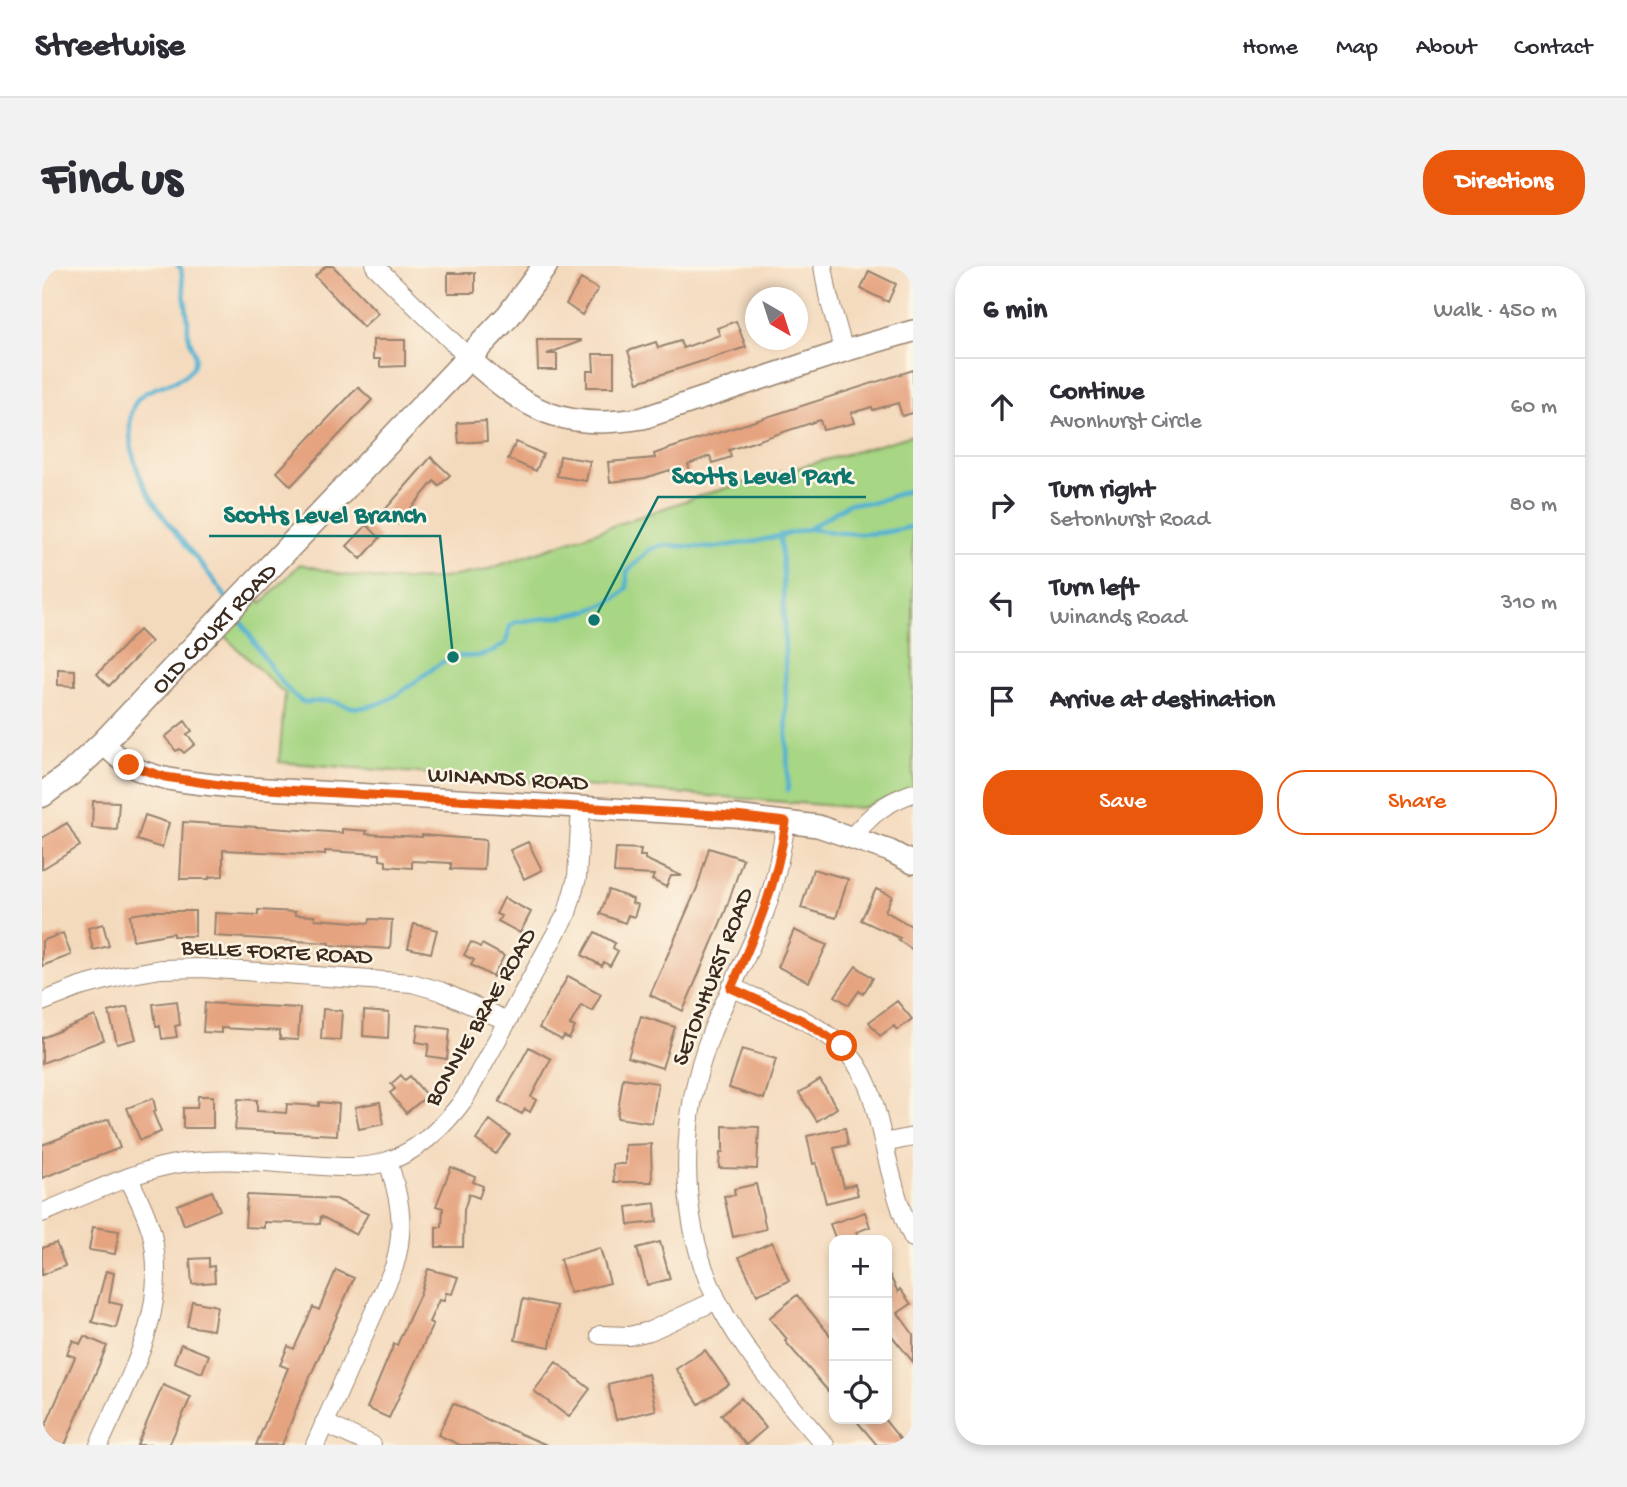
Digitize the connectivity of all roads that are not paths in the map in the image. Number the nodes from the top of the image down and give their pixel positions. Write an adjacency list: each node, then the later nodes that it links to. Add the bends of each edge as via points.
1 (375, 266): 6 (street)
2 (545, 266): 6 (main road, OLD COURT ROAD)
3 (823, 266): 5 (street)
4 (913, 331): 5 (street)
5 (844, 351): 6 (street, via 643,418 614,423 589,423 539,411)
6 (469, 358): 7 (main road, OLD COURT ROAD)
7 (103, 743): 9 (main road, OLD COURT ROAD); 10 (street, WINANDS ROAD, via 129,765 200,783)
8 (913, 793): 12 (street, via 872,813)
9 (42, 795)
10 (581, 807): 11 (street, WINANDS ROAD); 16 (street, BONNIE BRAE ROAD, via 573,895 567,913)
11 (786, 822): 12 (street, WINANDS ROAD); 14 (street, SETONHURST ROAD, via 763,916)
12 (852, 837): 13 (street, WINANDS ROAD)
13 (913, 863)
14 (731, 988): 18 (street, via 802,1020 842,1046 868,1082); 23 (street, SETONHURST ROAD, via 701,1063 687,1146 694,1224)
15 (42, 1002): 16 (street, BELLE FORTE ROAD, via 121,976 202,968 412,983)
16 (507, 1021): 19 (street, BONNIE BRAE ROAD, via 449,1120)
17 (913, 1136): 18 (street)
18 (884, 1143): 22 (street)
19 (388, 1161): 20 (street, BONNIE BRAE ROAD, via 331,1167 203,1160); 25 (street, via 401,1213 400,1249)
20 (130, 1179): 21 (street, BONNIE BRAE ROAD); 27 (street, via 151,1232 156,1295 146,1338)
21 (42, 1213)
22 (913, 1238)
23 (717, 1300): 24 (street, via 650,1331); 26 (street, SETONHURST ROAD, via 750,1354)
24 (600, 1335)
25 (324, 1423): 28 (street); 29 (street)
26 (815, 1442)
27 (99, 1445)
28 (315, 1445)
29 (373, 1445)

